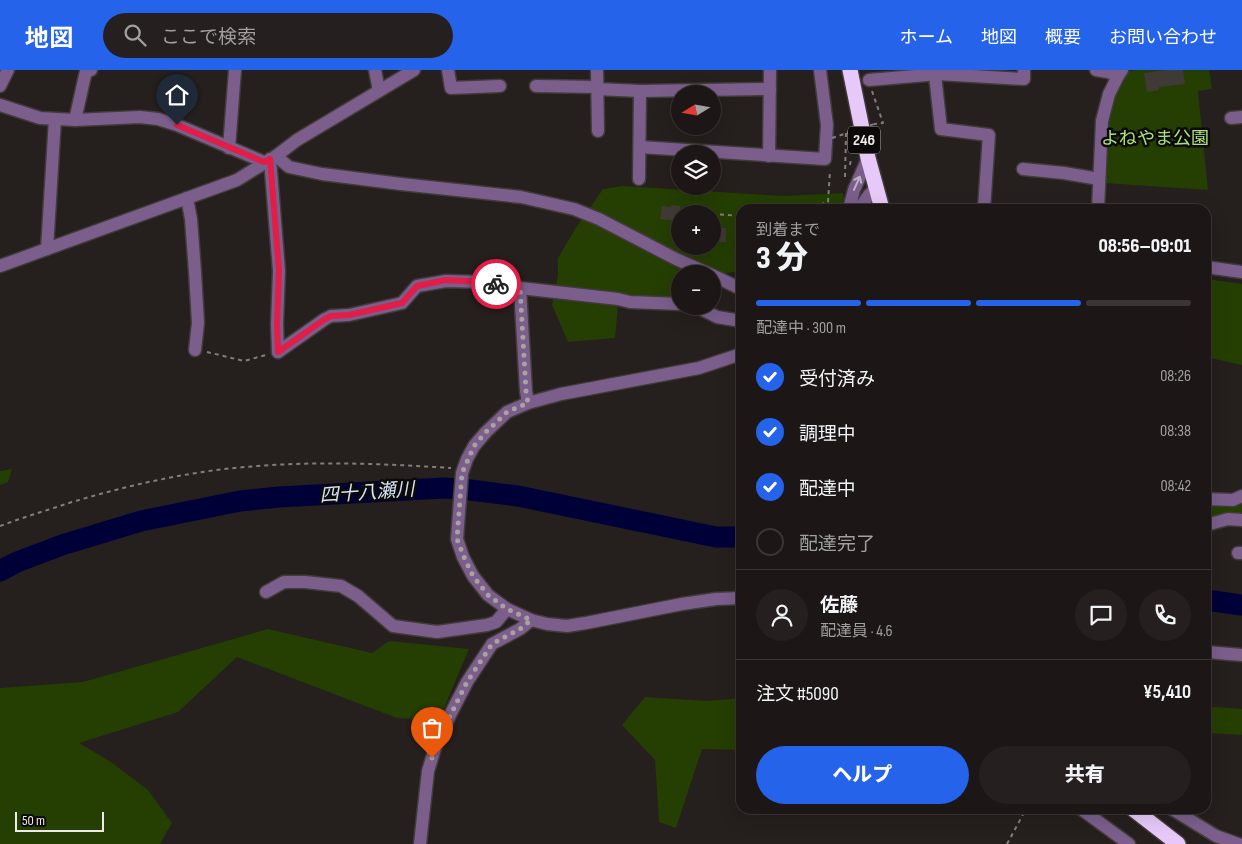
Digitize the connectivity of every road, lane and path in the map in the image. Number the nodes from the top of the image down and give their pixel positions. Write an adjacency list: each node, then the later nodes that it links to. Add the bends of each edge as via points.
1 (8, 70): 16 (street)
2 (91, 70): 27 (street, via 86,71)
3 (235, 70): 32 (street)
4 (375, 70): 22 (street)
5 (414, 70): 22 (street)
6 (448, 70): 19 (street, via 451,88)
7 (597, 70): 20 (street)
8 (770, 70): 21 (street)
9 (820, 70): 33 (street, via 827,125 825,159)
10 (850, 70): 34 (highway, 246)
11 (1024, 70): 14 (street, via 1024,78)
12 (1096, 70): 13 (street)
13 (1120, 73): 40 (street, via 1108,94 1102,121)
14 (935, 74): 15 (street); 47 (street, via 941,129 989,135)
15 (869, 80): 29 (path, bridge, via 883,123)
16 (0, 86)
17 (500, 86): 19 (street)
18 (536, 86): 20 (street)
19 (471, 87): 24 (street)
20 (597, 88): 23 (street); 28 (street)
21 (770, 89): 23 (street); 33 (street)
22 (380, 91): 35 (street)
23 (640, 91): 31 (street)
24 (471, 100)
25 (0, 105): 26 (street, via 40,118)
26 (55, 119): 27 (street); 51 (street)
27 (75, 120): 32 (street, via 158,119)
28 (598, 131)
29 (846, 132): 30 (path, bridge); 38 (path)
30 (832, 138)
31 (640, 147): 33 (street); 39 (street)
32 (229, 148): 35 (street)
33 (769, 156)
34 (868, 158): 41 (highway, 246); 44 (street, one-way to 34)
35 (270, 159): 42 (street, via 237,180); 52 (street, via 322,174 521,197 574,209); 63 (street, via 279,270)
36 (830, 165): 43 (path, via 828,202)
37 (1022, 169): 40 (street)
38 (845, 178)
39 (639, 179)
40 (1099, 179): 48 (street)
41 (876, 188): 45 (street); 46 (highway, 246)
42 (187, 198): 51 (street); 62 (street, via 197,306)
43 (822, 204)
44 (850, 204)
45 (863, 204)
46 (881, 204)
47 (984, 204)
48 (1098, 204)
49 (721, 215): 50 (path)
50 (736, 216)
51 (47, 249): 53 (street)
52 (690, 265)
53 (0, 266)
54 (1211, 268): 55 (street)
55 (1242, 272)
56 (721, 279): 57 (street)
57 (736, 286)
58 (520, 288): 59 (street, via 630,302); 63 (street, via 446,280 417,286 402,303 331,316); 65 (street)
59 (671, 304)
60 (713, 315): 61 (street)
61 (736, 320)
62 (196, 350): 63 (path, via 244,361)
63 (278, 352)
64 (736, 356): 65 (street, via 699,368)
65 (528, 403): 66 (street, via 507,412 486,432 474,446)
66 (463, 471): 71 (path, via 336,463 206,471 147,482); 74 (street, via 457,539 473,576 488,595)
67 (1242, 496): 68 (street, via 1233,500)
68 (1211, 499)
69 (1242, 520): 70 (street, via 1228,519)
70 (1211, 524)
71 (0, 526)
72 (266, 592): 74 (street, via 284,582 341,586 393,626 437,632 487,625 496,622)
73 (736, 598): 75 (street, via 682,604 566,626)
74 (507, 609): 75 (street)
75 (531, 620): 82 (street, via 492,644 450,715 428,771)
76 (1211, 652): 77 (street)
77 (1242, 655)
78 (1023, 814): 83 (path)
79 (1088, 814): 84 (street)
80 (1139, 814): 85 (highway)
81 (1180, 814): 86 (street, via 1216,836)
82 (420, 844)
83 (1007, 844)
84 (1129, 844)
85 (1178, 844)
86 (1238, 844)

